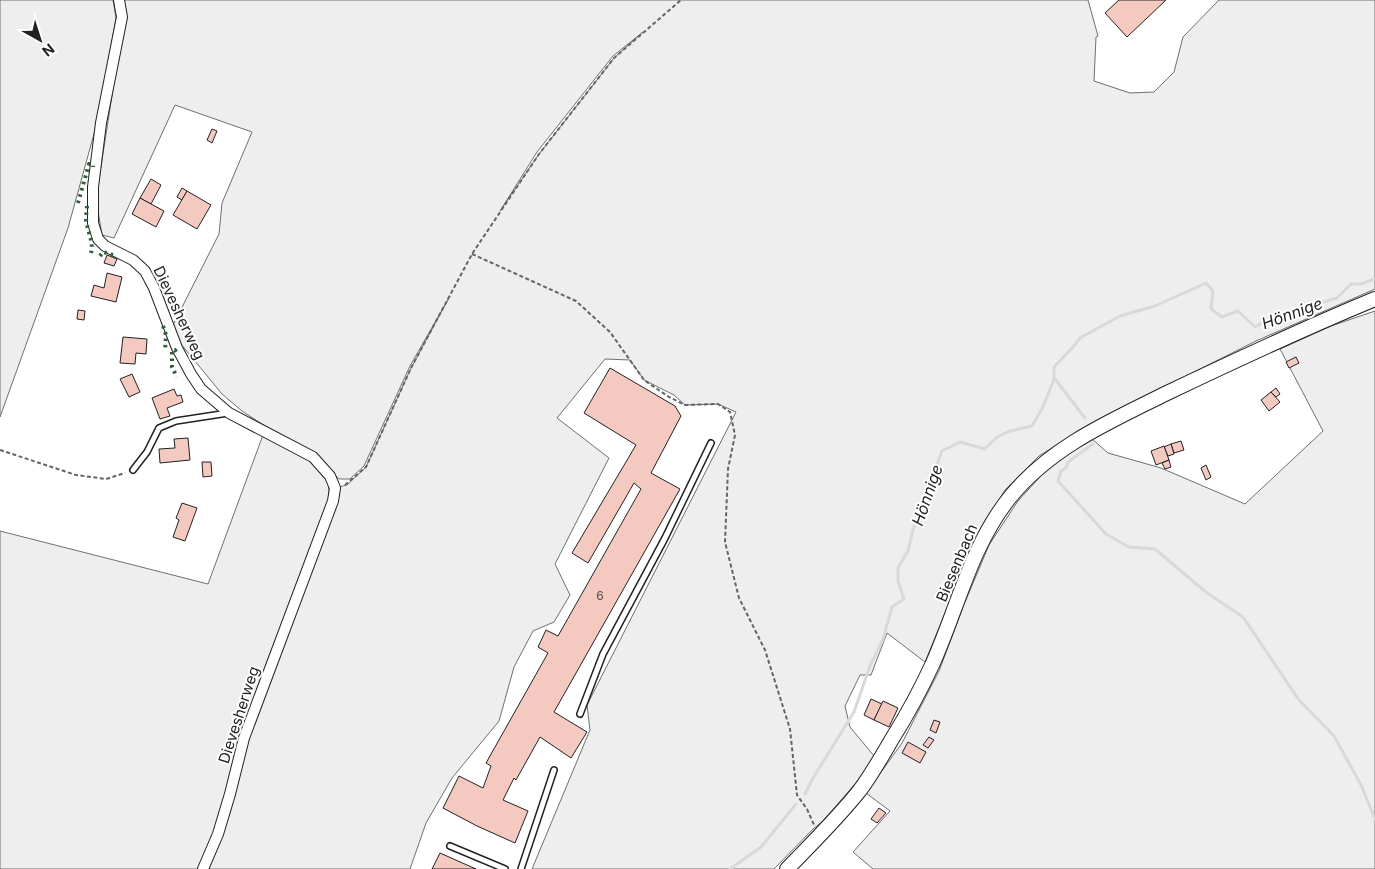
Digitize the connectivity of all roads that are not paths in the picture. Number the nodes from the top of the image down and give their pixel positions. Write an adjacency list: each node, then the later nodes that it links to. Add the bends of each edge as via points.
1 (119, 0): 3 (street, Dievesherweg, via 122,17 93,187 95,232 101,243 133,260 145,271 188,369 201,389)
2 (1375, 299): 12 (main road, Biesenbach, via 1245,355 1094,430 1066,446 1026,480 1010,496 982,540 933,664 879,762 861,789)
3 (229, 413): 5 (lane, via 176,421 159,428); 9 (street, Dievesherweg, via 313,457 330,476 335,488 333,501 244,738 218,834)
4 (712, 443): 6 (lane, via 666,538 603,654)
5 (133, 470)
6 (580, 714)
7 (554, 770): 11 (lane)
8 (450, 846): 10 (lane)
9 (203, 869)
10 (505, 869)
11 (521, 869)
12 (787, 869)

